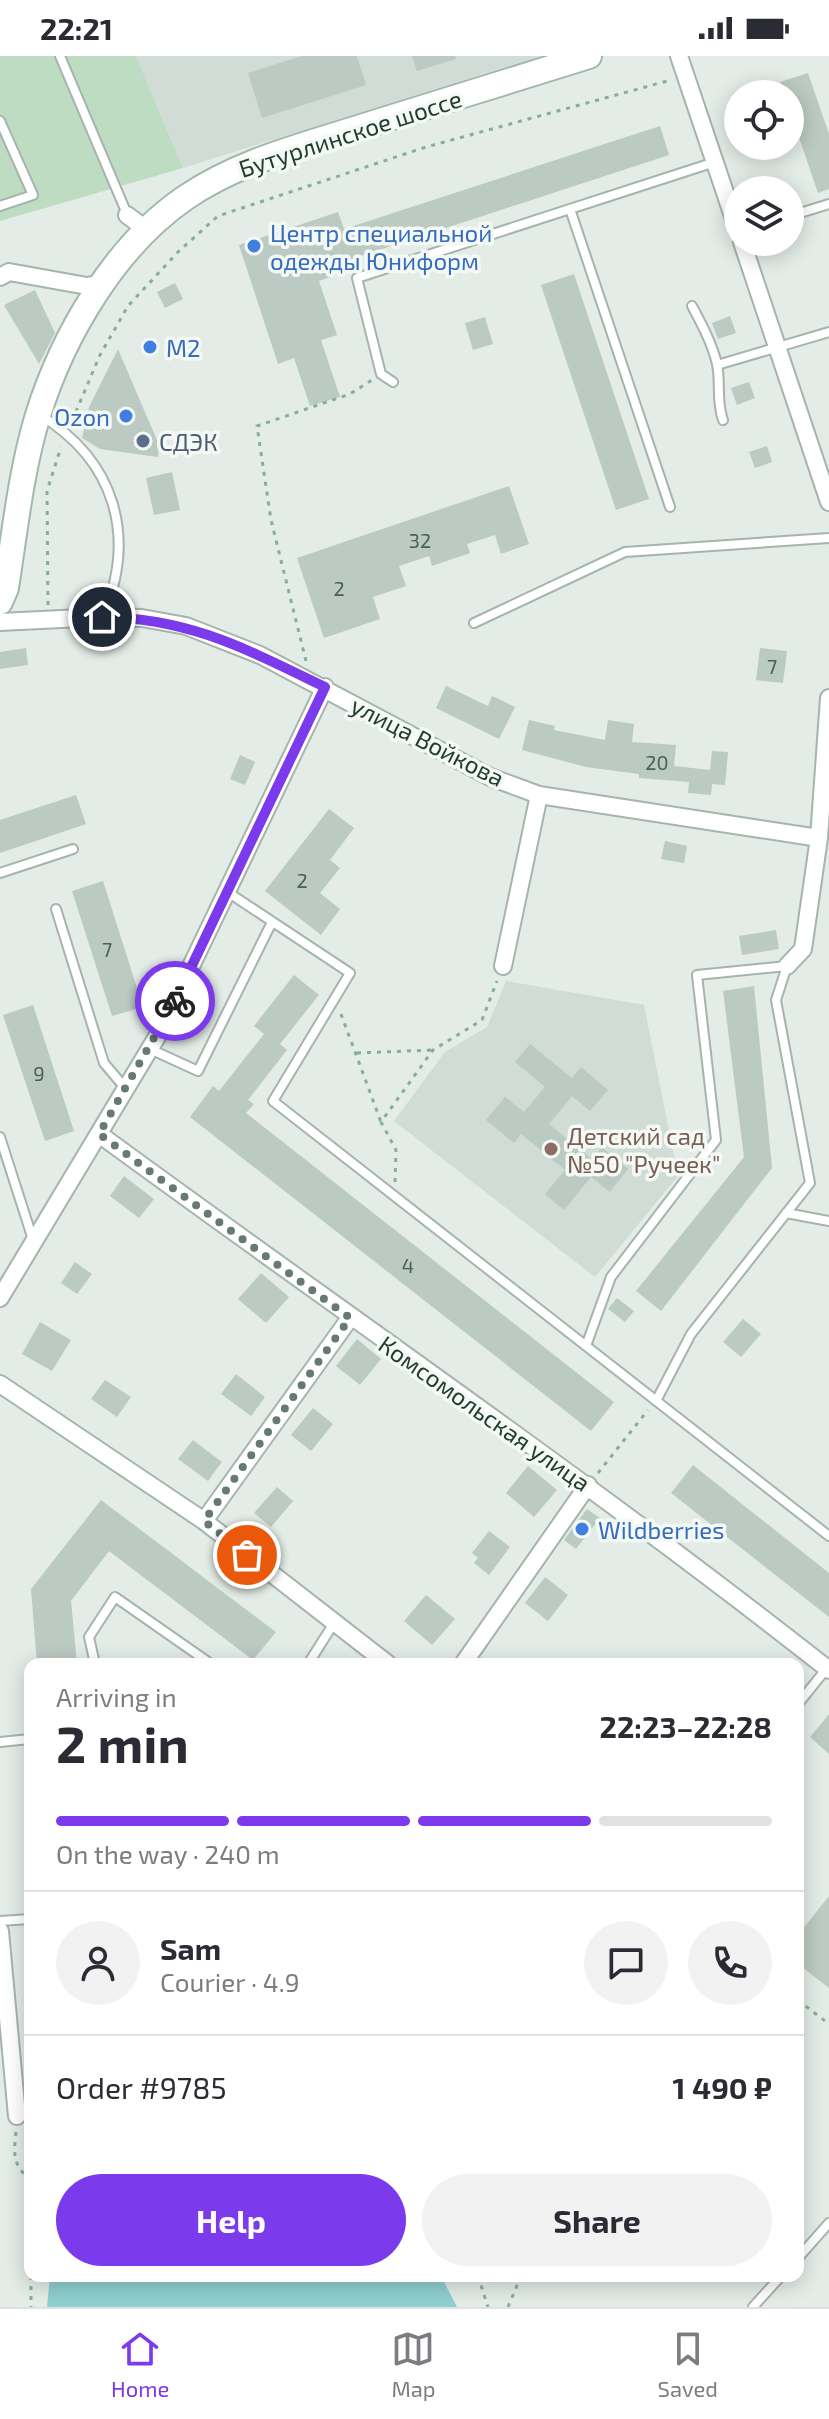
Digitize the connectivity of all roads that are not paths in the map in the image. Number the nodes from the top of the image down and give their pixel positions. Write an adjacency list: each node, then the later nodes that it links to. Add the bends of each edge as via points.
1 (60, 56): 11 (lane)
2 (589, 56): 12 (main road, Бутурлинское шоссе, via 246,163 184,198)
3 (679, 56): 5 (street)
4 (0, 121): 8 (lane, via 33,195)
5 (715, 162): 6 (street); 9 (lane)
6 (724, 189)
7 (829, 204): 10 (lane)
8 (0, 206)
9 (570, 209): 20 (lane, via 357,278 381,374); 24 (lane)
10 (804, 212)
11 (127, 215): 12 (street)
12 (147, 230): 15 (main road, Бутурлинское шоссе)
13 (747, 256): 18 (street)
14 (0, 277): 15 (street, via 9,272 87,286)
15 (103, 283): 21 (main road, Бутурлинское шоссе, via 62,355)
16 (692, 306): 19 (lane)
17 (829, 332): 18 (lane)
18 (777, 347): 19 (lane); 23 (street)
19 (717, 365): 22 (lane, via 717,404)
20 (393, 382)
21 (39, 414): 26 (main road, Бутурлинское шоссе); 27 (lane, via 67,433 110,488 119,536 117,584)
22 (723, 420)
23 (829, 502)
24 (670, 507)
25 (829, 538): 29 (lane, via 625,552)
26 (0, 602)
27 (102, 617): 28 (street, улица Войкова); 30 (street, улица Войкова, via 186,626)
28 (0, 622)
29 (474, 623)
30 (318, 684): 32 (street, улица Войкова, via 490,777); 36 (street)
31 (829, 698): 33 (street)
32 (539, 795): 33 (street, улица Войкова); 39 (street)
33 (824, 841): 40 (street, via 803,949)
34 (73, 849): 35 (lane)
35 (0, 873)
36 (229, 893): 38 (lane); 41 (street)
37 (56, 909): 42 (lane, via 104,1063)
38 (272, 922): 41 (lane, via 198,1071); 50 (lane, via 350,973 273,1101)
39 (503, 966)
40 (787, 966): 45 (lane, via 776,1000 810,1183); 50 (lane, via 697,975 716,1140 611,1277)
41 (150, 1049): 42 (street)
42 (126, 1089): 43 (street)
43 (99, 1134): 47 (street); 49 (street, Комсомольская улица)
44 (0, 1137): 47 (lane)
45 (786, 1213): 46 (lane); 52 (lane, via 691,1334)
46 (829, 1221)
47 (34, 1243): 48 (street)
48 (0, 1298)
49 (350, 1318): 53 (street, Комсомольская улица); 54 (street)
50 (586, 1346): 52 (lane)
51 (0, 1384): 54 (street)
52 (656, 1401): 55 (lane)
53 (588, 1485): 61 (street); 62 (street, Комсомольская улица)
54 (204, 1521): 56 (street)
55 (829, 1536)
56 (334, 1623): 59 (lane); 60 (street)
57 (94, 1658): 58 (lane, via 89,1637 115,1597)
58 (202, 1658)
59 (312, 1658)
60 (380, 1658)
61 (467, 1658)
62 (828, 1669): 63 (lane)
63 (804, 1697)
64 (24, 1740): 65 (lane)
65 (0, 1742)
66 (24, 1919): 67 (lane)
67 (0, 1921)
68 (0, 1931): 69 (street)
69 (0, 1941): 70 (street)
70 (17, 2116)
71 (828, 2227): 72 (lane)
72 (804, 2252)
73 (776, 2282): 74 (lane)
74 (753, 2307)

